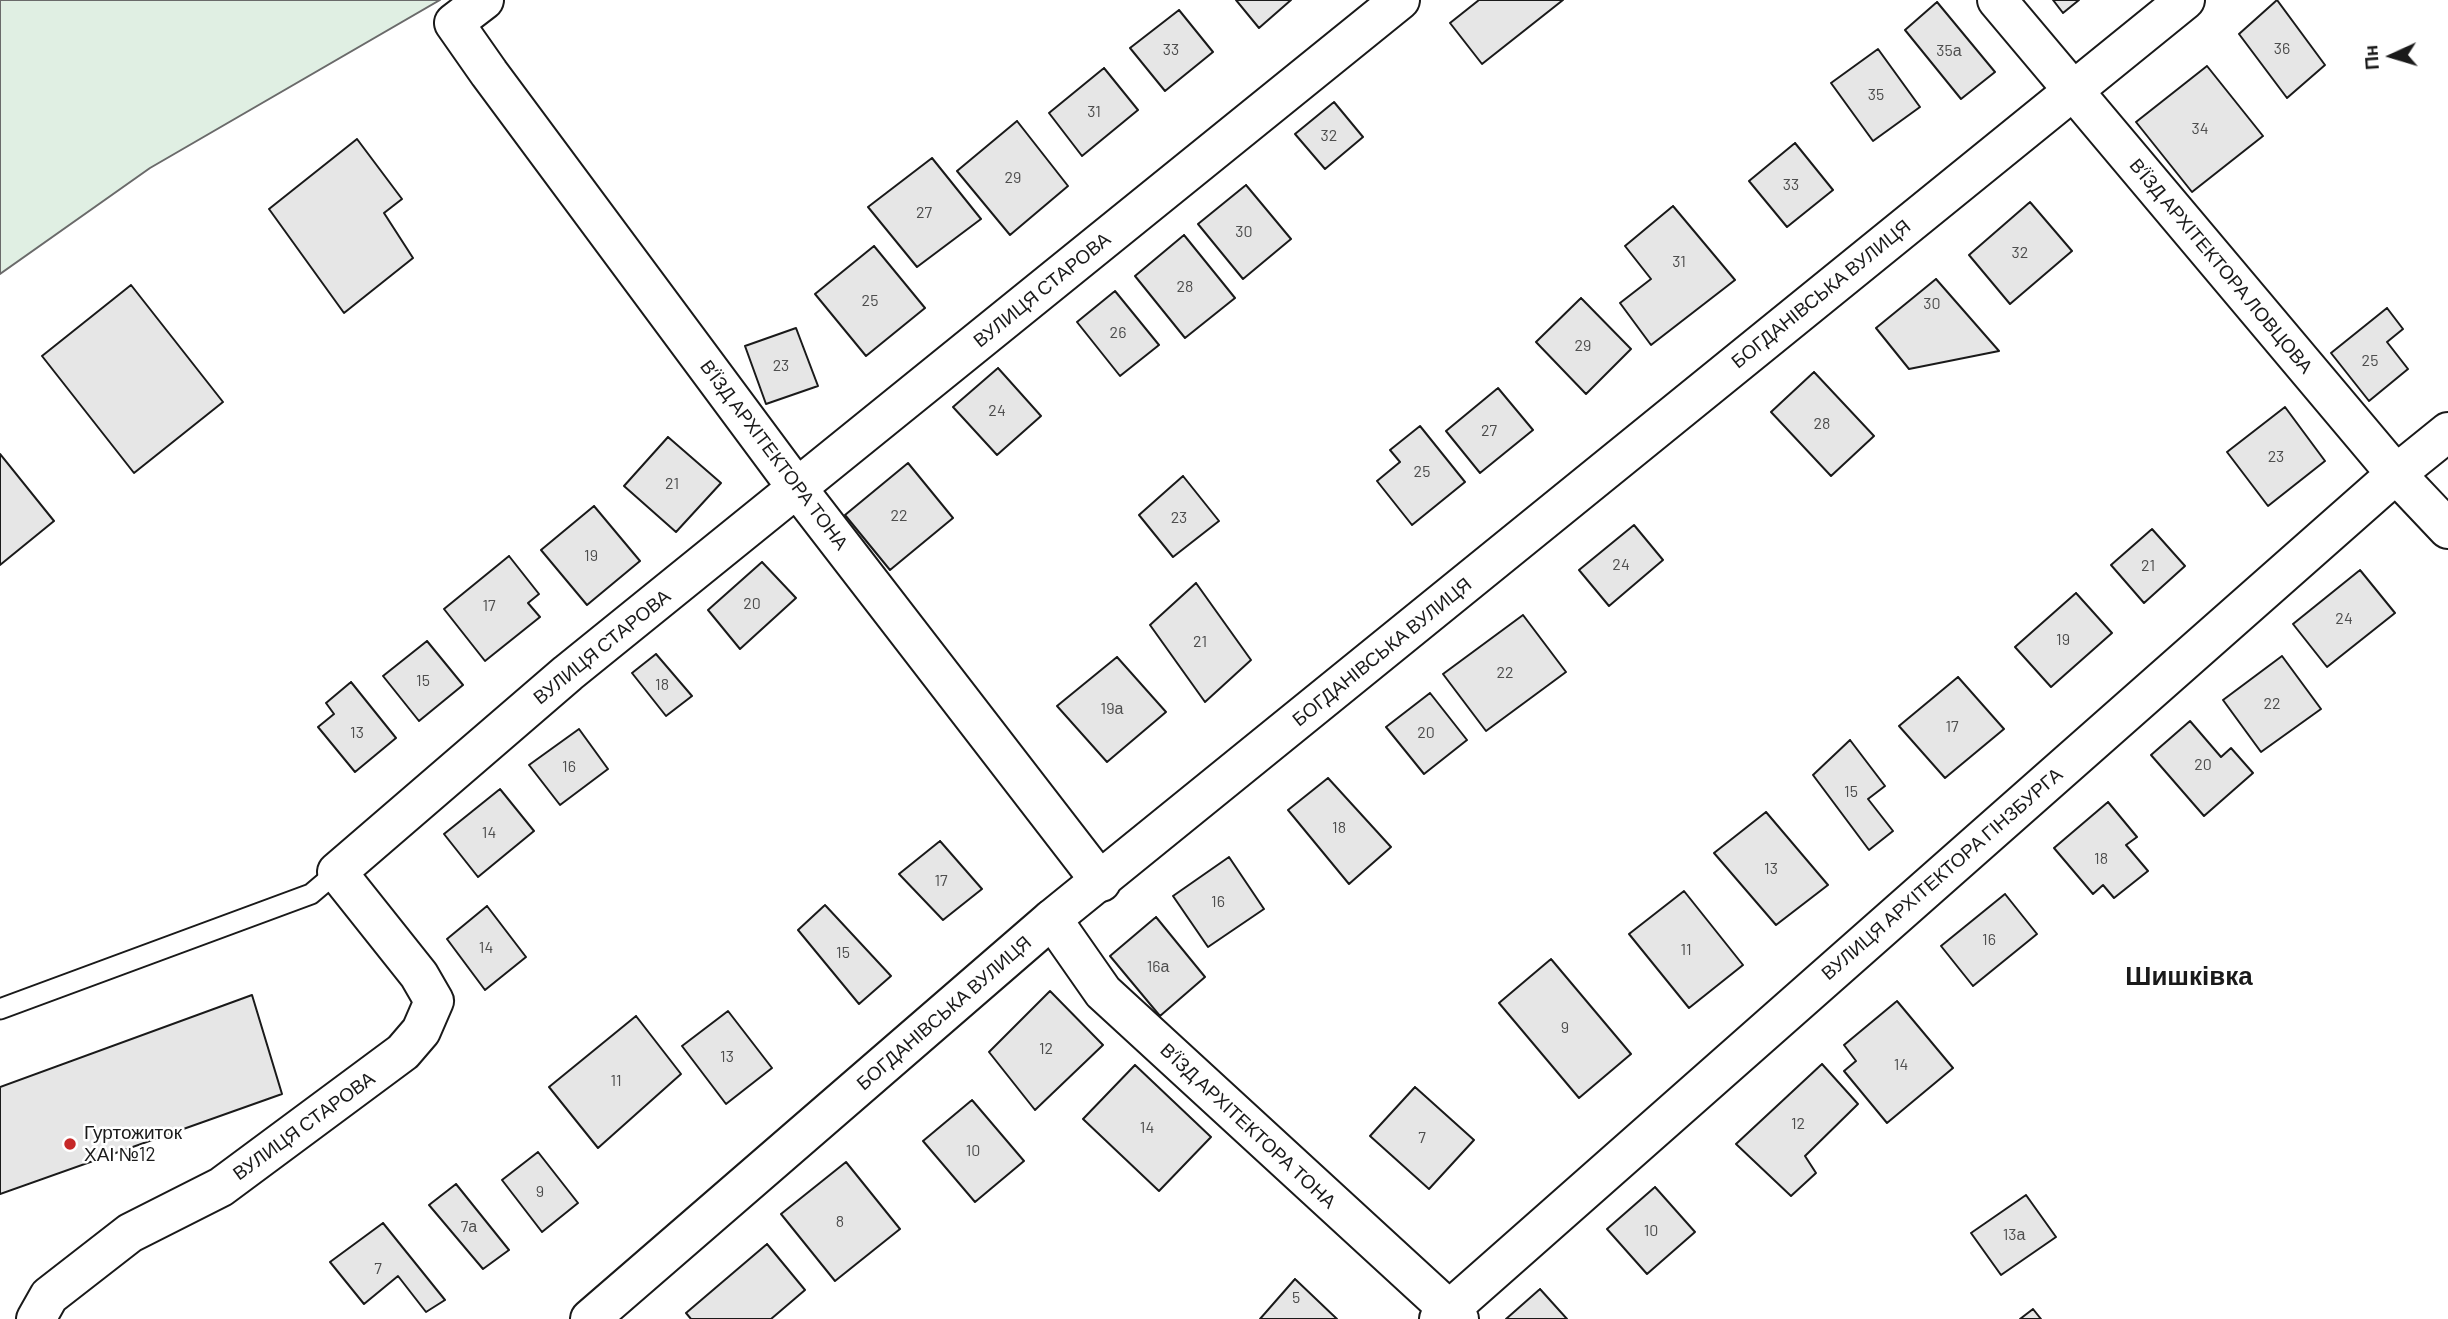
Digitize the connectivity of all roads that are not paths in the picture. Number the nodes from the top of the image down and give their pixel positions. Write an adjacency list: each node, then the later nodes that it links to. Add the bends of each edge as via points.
1 (484, 0): 8 (street, В’ЇЗД АРХІТЕКТОРА ТОНА, via 454,23)
2 (1401, 0): 8 (street, ВУЛИЦЯ СТАРОВА)
3 (1997, 0): 5 (street, В’ЇЗД АРХІТЕКТОРА ЛОВЦОВА)
4 (2185, 0): 5 (street, БОГДАНІВСЬКА ВУЛИЦЯ)
5 (2072, 89): 7 (street, В’ЇЗД АРХІТЕКТОРА ЛОВЦОВА); 11 (street, БОГДАНІВСЬКА ВУЛИЦЯ)
6 (2448, 432): 7 (street, ВУЛИЦЯ АРХІТЕКТОРА ГІНЗБУРГА)
7 (2396, 474): 9 (street, В’ЇЗД АРХІТЕКТОРА ЛОВЦОВА); 14 (street, ВУЛИЦЯ АРХІТЕКТОРА ГІНЗБУРГА)
8 (797, 488): 10 (street, ВУЛИЦЯ СТАРОВА, via 568,673); 11 (street, В’ЇЗД АРХІТЕКТОРА ТОНА)
9 (2448, 529)
10 (337, 872): 13 (lane, via 311,894); 15 (street, ВУЛИЦЯ СТАРОВА, via 419,975 434,1001 421,1031 387,1065 221,1187 130,1233 49,1296)
11 (1101, 882): 12 (street, БОГДАНІВСЬКА ВУЛИЦЯ)
12 (1052, 919): 14 (street, В’ЇЗД АРХІТЕКТОРА ТОНА, via 1103,992); 16 (street, БОГДАНІВСЬКА ВУЛИЦЯ)
13 (0, 1009)
14 (1449, 1316)
15 (36, 1319)
16 (590, 1319)

